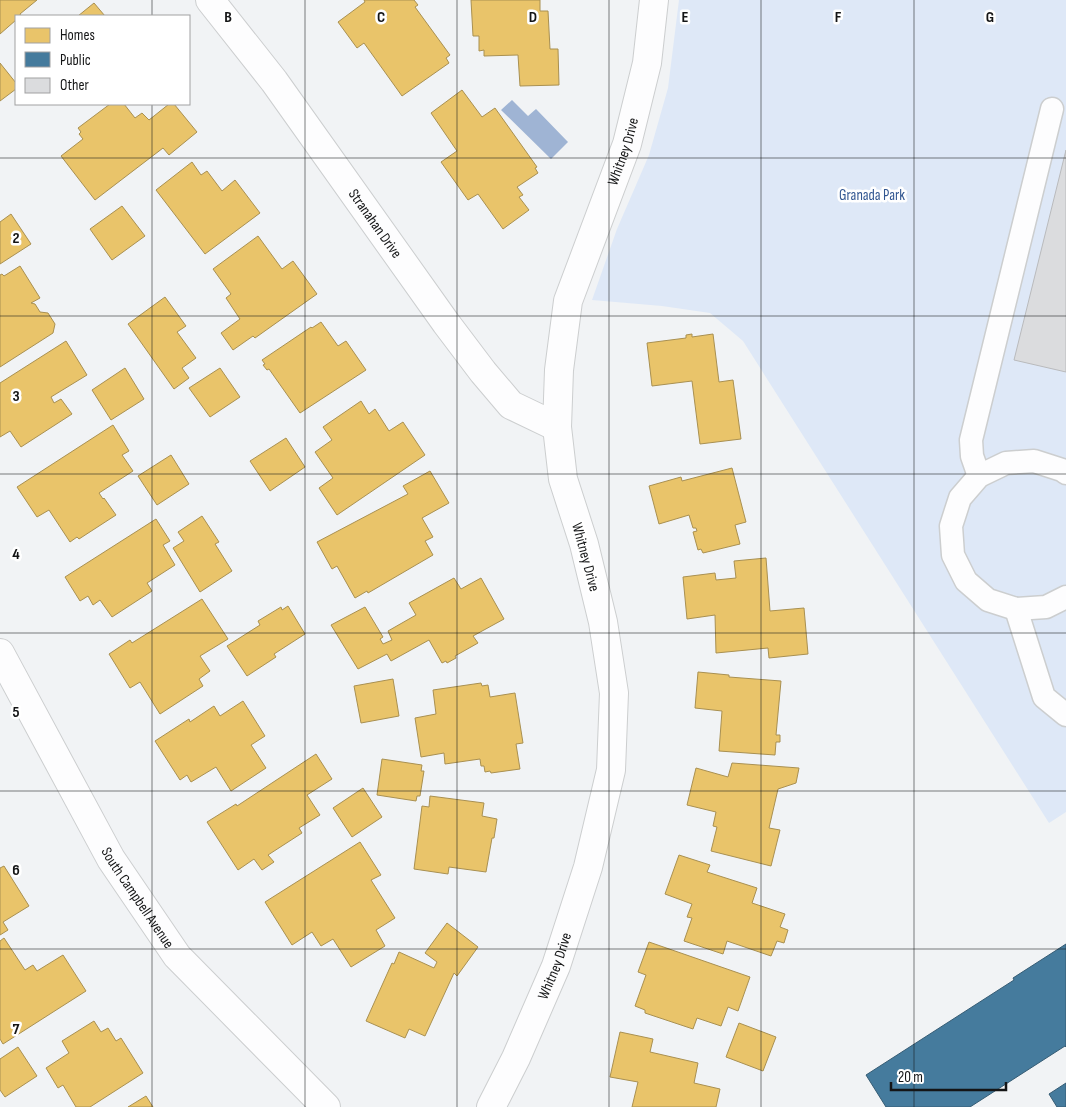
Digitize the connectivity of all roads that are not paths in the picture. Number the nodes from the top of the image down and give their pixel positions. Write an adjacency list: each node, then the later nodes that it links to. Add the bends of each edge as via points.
1 (210, 0): 4 (street, Stranahan Drive, via 274,81 483,372 511,405)
2 (654, 0): 4 (street, Whitney Drive, via 646,63 626,144 568,301 559,370)
3 (1052, 109): 6 (lane, via 971,440)
4 (558, 426): 12 (street, Whitney Drive, via 563,479 584,544 603,622 614,693 611,770 588,867 556,966)
5 (1066, 473): 6 (lane, via 1034,461 1006,463)
6 (979, 476): 8 (lane, via 960,498 951,526 953,555 966,581 988,600)
7 (1066, 597): 8 (lane, via 1046,607)
8 (1016, 609): 10 (lane, via 1044,697)
9 (0, 653): 11 (street, South Campbell Avenue, via 111,859 177,956)
10 (1066, 715)
11 (326, 1107)
12 (491, 1107)

